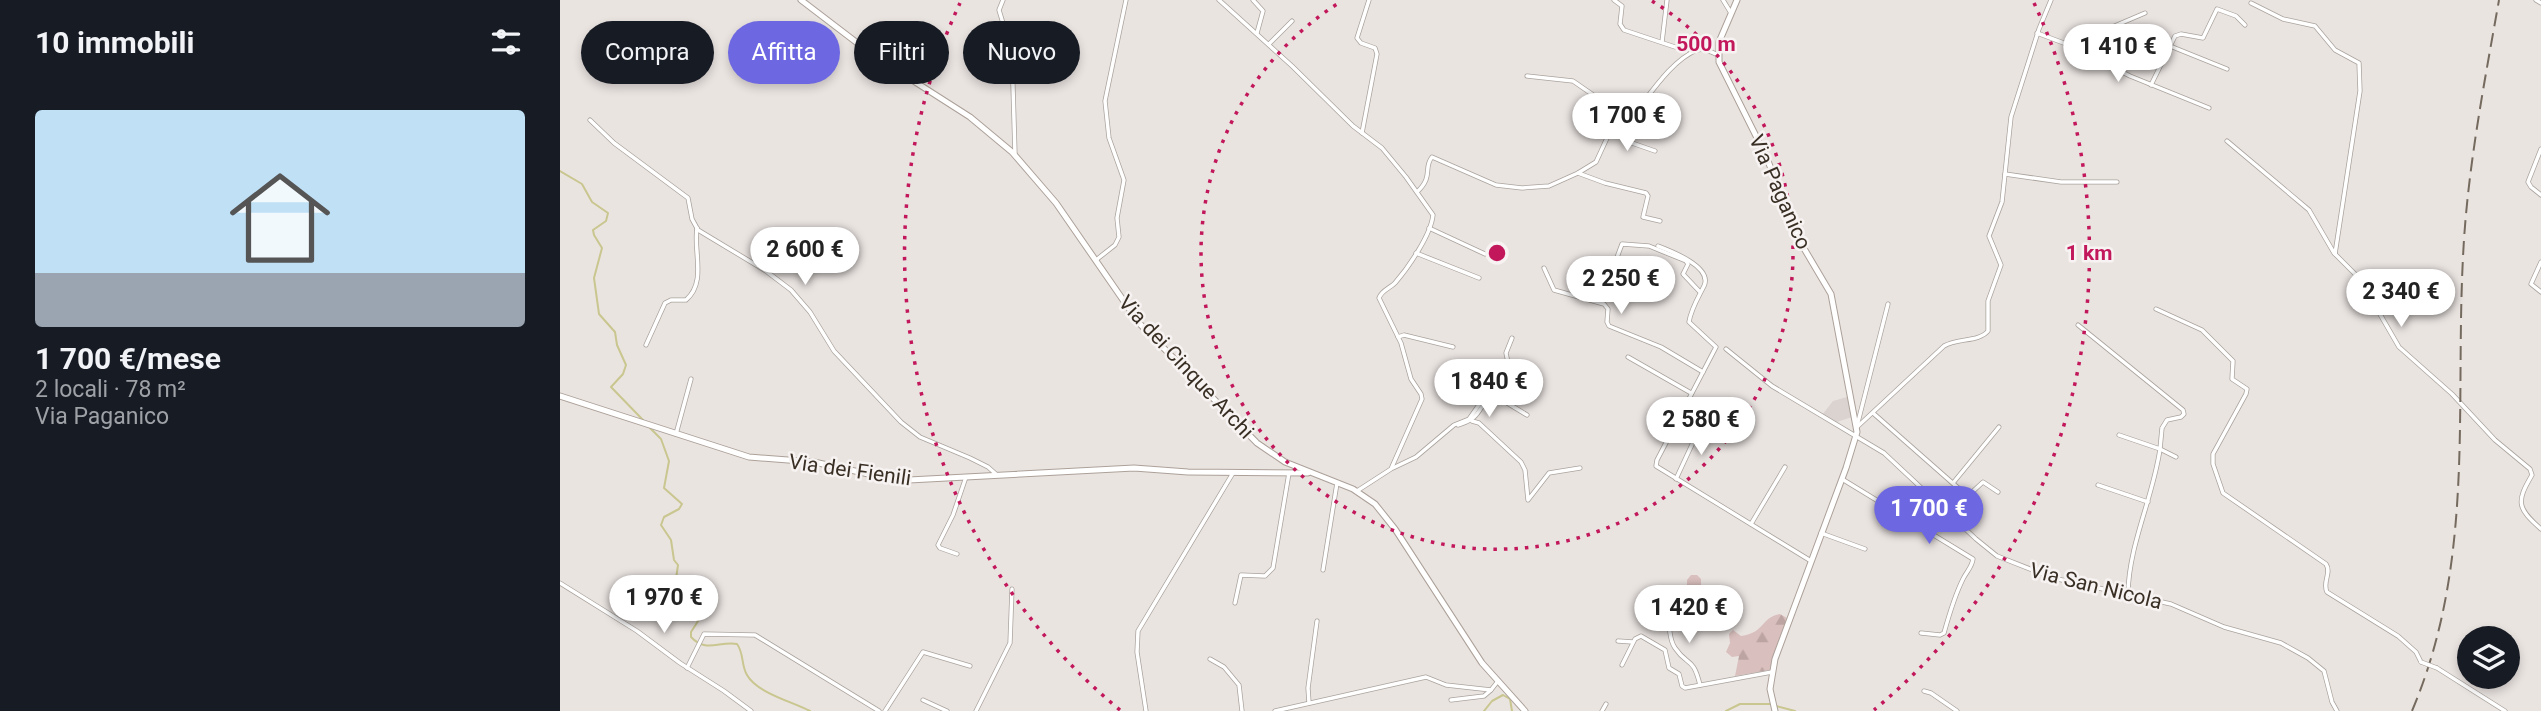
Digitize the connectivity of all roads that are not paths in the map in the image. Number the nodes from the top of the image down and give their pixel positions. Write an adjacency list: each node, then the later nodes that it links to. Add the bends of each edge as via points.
1 (802, 0): 40 (street, Via dei Cinque Archi, via 869,52 970,117)
2 (1003, 0): 40 (street, via 999,10 1011,51)
3 (1126, 0): 53 (street, via 1105,101 1110,139 1124,180 1117,218 1119,237)
4 (1219, 0): 20 (street)
5 (1253, 0): 20 (street, via 1263,11)
6 (1368, 0): 36 (street, via 1357,37 1377,55)
7 (1614, 0): 22 (street, via 1622,6 1623,29)
8 (1667, 0): 22 (street)
9 (1723, 0): 15 (street)
10 (1737, 0): 15 (street)
11 (2051, 0): 21 (street)
12 (2536, 0): 13 (street)
13 (2541, 3)
14 (2251, 4): 52 (street, via 2283,19 2315,26 2335,50 2359,63 2360,91)
15 (1731, 13): 27 (street)
16 (2145, 13): 24 (street)
17 (1292, 21): 23 (street)
18 (2245, 25): 25 (street, via 2235,15 2217,9 2203,38 2179,34)
19 (2158, 31): 29 (street)
20 (1257, 33): 23 (street)
21 (2037, 33): 24 (street); 42 (street, via 2011,117)
22 (1662, 42): 26 (street)
23 (1269, 44): 36 (street)
24 (2069, 45): 29 (street)
25 (2170, 46): 28 (street); 31 (street)
26 (1698, 50): 27 (street); 33 (street, via 1669,72 1634,114)
27 (1718, 55): 78 (street, Via Paganico, via 1764,151 1799,240 1831,294)
28 (2227, 69)
29 (2116, 70): 31 (street)
30 (1527, 76): 33 (street, via 1573,81)
31 (2151, 85): 32 (street)
32 (2208, 108)
33 (1619, 112): 35 (street)
34 (590, 120): 47 (street, via 688,198)
35 (1611, 130): 39 (street); 41 (street, via 1597,160)
36 (1362, 133): 44 (street, via 1384,150)
37 (2227, 141): 52 (street, via 2305,207)
38 (2541, 149): 45 (street, via 2528,181)
39 (1655, 151)
40 (1015, 156): 53 (street, Via dei Cinque Archi, via 1056,203)
41 (1578, 173): 44 (street, via 1549,186 1513,188 1487,182 1432,156 1427,181); 46 (street, via 1646,193 1643,217)
42 (2004, 174): 43 (street, via 2063,182); 73 (street, via 2001,207 1989,236 2001,265 1988,301 1987,332 1946,345)
43 (2118, 182)
44 (1417, 192): 48 (street, via 1433,214)
45 (2541, 195)
46 (1660, 221)
47 (697, 228): 65 (street, via 699,267 692,293 686,300 665,303); 91 (street, via 791,290 834,351 907,428)
48 (1429, 228): 50 (street); 51 (street)
49 (1658, 246): 58 (street, via 1693,262 1705,280)
50 (1416, 253): 57 (street); 63 (street, via 1379,296)
51 (1485, 254)
52 (2335, 254): 102 (street, via 2358,276 2399,347 2530,469 2532,475 2520,502)
53 (1094, 261): 90 (street, Via dei Cinque Archi, via 1142,326 1255,442)
54 (2541, 262): 59 (street, via 2530,284)
55 (1544, 268): 69 (street, via 1554,290 1604,304 1609,326 1661,347)
56 (1610, 276): 58 (street, via 1622,244 1644,245 1686,261 1683,274)
57 (1479, 278)
58 (1700, 292): 69 (street, via 1690,323 1716,347)
59 (2541, 292)
60 (1888, 304): 78 (street, Via Paganico)
61 (2156, 309): 145 (street, bridge, via 2208,334 2233,361 2232,379 2247,389 2213,454 2222,491 2326,564 2327,592 2395,633 2421,662)
62 (2078, 325): 83 (street, via 2184,410 2182,417 2165,422)
63 (1398, 337): 66 (street); 87 (street, via 1412,381 1422,396)
64 (1512, 338): 77 (street, via 1506,353 1510,380 1490,391 1470,418)
65 (646, 345)
66 (1453, 347)
67 (1726, 349): 82 (street, via 1766,382)
68 (1628, 357): 71 (street)
69 (1703, 372): 71 (street)
70 (691, 379): 80 (street)
71 (1691, 393): 93 (street, via 1656,462)
72 (560, 396): 80 (street, Via dei Fienili)
73 (1873, 413): 78 (street); 96 (street)
74 (1527, 415): 75 (street, via 1494,395)
75 (1472, 421): 77 (street); 86 (street, via 1521,462 1528,500 1549,473)
76 (1702, 423): 93 (street)
77 (1450, 428): 87 (street, via 1419,455)
78 (1856, 428): 82 (street, Via Paganico)
79 (1999, 428): 96 (street)
80 (676, 434): 92 (street, Via dei Fienili, via 749,457 814,462 875,476 918,481)
81 (2119, 435): 83 (street)
82 (1856, 439): 94 (street, Via Paganico); 110 (street, Via San Nicola, via 1886,455 1997,556 2053,578)
83 (2160, 449): 84 (street); 100 (street)
84 (2176, 457)
85 (1785, 467): 101 (street)
86 (1580, 468)
87 (1391, 469): 98 (street)
88 (1233, 473): 89 (street, Via dei Fienili); 91 (street, Via dei Fienili, via 1130,468); 137 (street, via 1139,628 1137,650)
89 (1289, 473): 90 (street, Via dei Fienili); 112 (street, via 1273,569 1265,576 1241,575)
90 (1313, 473): 95 (street, Via dei Cinque Archi)
91 (997, 475): 92 (street, Via dei Fienili)
92 (967, 477): 105 (street, via 938,545)
93 (1675, 479): 101 (street)
94 (1842, 479): 103 (street, Via Paganico); 116 (street, via 1973,559 1944,633)
95 (1337, 483): 98 (street, Via dei Cinque Archi); 107 (street)
96 (1953, 483): 99 (street, via 1967,495 1982,482)
97 (2098, 485): 100 (street)
98 (1357, 491): 124 (street, Via dei Cinque Archi, via 1390,521)
99 (1998, 492)
100 (2148, 502): 110 (street, via 2130,562)
101 (1751, 524): 106 (street)
102 (2541, 529)
103 (1821, 533): 104 (street); 106 (street, Via Paganico)
104 (1866, 549)
105 (957, 554)
106 (1811, 561): 123 (street, Via Paganico)
107 (1323, 570)
108 (560, 583): 122 (street)
109 (1012, 589): 136 (street, via 1011,641)
110 (2128, 593): 144 (street, Via San Nicola, via 2276,641 2306,656 2325,672)
111 (1669, 602): 114 (street)
112 (1235, 603)
113 (1712, 609): 114 (street)
114 (1670, 616): 125 (street, via 1673,644 1694,665)
115 (1317, 621): 130 (street)
116 (1921, 633)
117 (1618, 642): 118 (street)
118 (1633, 642): 121 (street); 125 (street, via 1641,636 1662,647 1683,687)
119 (1210, 659): 138 (street, via 1239,685)
120 (970, 666): 134 (street, via 922,653)
121 (1622, 666)
122 (687, 668): 132 (street); 133 (street, via 707,633 755,635)
123 (1772, 672): 125 (street); 142 (street, Via Paganico, via 1770,697)
124 (1497, 681): 126 (street); 140 (street, Via dei Cinque Archi)
125 (1700, 685)
126 (1491, 690): 129 (street); 130 (street, via 1446,685 1426,677)
127 (1924, 691): 143 (street)
128 (923, 700): 135 (street)
129 (1451, 700)
130 (1309, 703): 139 (street)
131 (1606, 704): 141 (street)
132 (751, 711)
133 (879, 711)
134 (885, 711)
135 (947, 711)
136 (976, 711)
137 (1146, 711)
138 (1242, 711)
139 (1275, 711)
140 (1525, 711)
141 (1602, 711)
142 (1775, 711)
143 (1957, 711)
144 (2337, 711)
145 (2505, 711)

